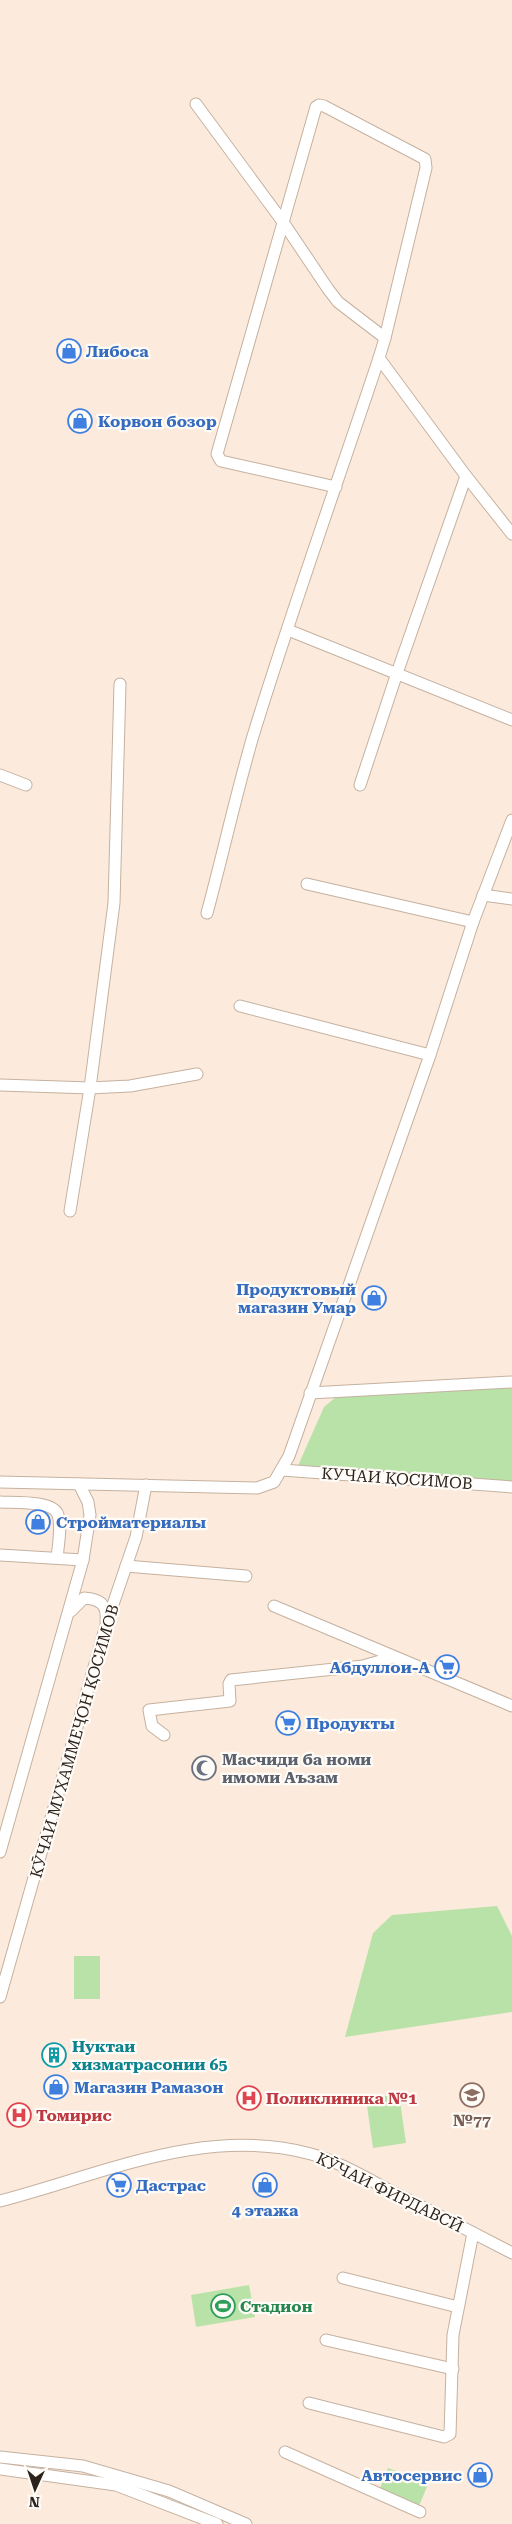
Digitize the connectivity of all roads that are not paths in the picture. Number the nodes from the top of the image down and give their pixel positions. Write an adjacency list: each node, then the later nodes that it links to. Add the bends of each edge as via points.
1 (196, 104): 2 (street)
2 (283, 222): 3 (street, via 338,302); 3 (street, via 319,105 425,160 426,168); 6 (street, via 217,454 222,461)
3 (385, 338): 4 (street)
4 (379, 358): 5 (street); 6 (street)
5 (466, 476): 7 (street); 9 (street)
6 (336, 487): 8 (street)
7 (512, 534)
8 (288, 630): 9 (street); 19 (street, via 253,737)
9 (397, 673): 11 (street); 14 (street)
10 (120, 684): 25 (street, via 114,902)
11 (512, 720)
12 (0, 775): 13 (street)
13 (26, 785)
14 (360, 785)
15 (512, 820): 17 (street)
16 (307, 884): 20 (street)
17 (483, 895): 18 (street); 20 (street)
18 (512, 899)
19 (207, 912)
20 (473, 922): 22 (street)
21 (240, 1006): 22 (street)
22 (430, 1055): 28 (street)
23 (197, 1074): 25 (street, via 138,1085)
24 (0, 1085): 25 (street)
25 (90, 1088): 26 (street)
26 (70, 1211)
27 (512, 1382): 28 (street)
28 (310, 1393): 29 (street)
29 (282, 1470): 32 (street, via 274,1482 257,1488); 33 (street, КУЧАИ ҚОСИМОВ)
30 (0, 1482): 31 (street)
31 (78, 1484): 32 (street); 37 (street, via 88,1502 90,1515)
32 (146, 1485): 38 (street, КӮЧАИ МУХАММЕҶОН ҚОСИМОВ, via 138,1530)
33 (512, 1486)
34 (0, 1502): 36 (street, via 46,1505 54,1509 59,1517)
35 (0, 1555): 36 (street)
36 (58, 1558): 37 (street)
37 (83, 1560): 41 (street)
38 (126, 1566): 39 (street); 42 (street, КӮЧАИ МУХАММЕҶОН ҚОСИМОВ)
39 (246, 1576)
40 (274, 1606): 43 (street)
41 (69, 1613): 42 (street, via 84,1598 96,1599 103,1604 107,1614); 46 (street)
42 (106, 1625): 47 (street, КӮЧАИ МУХАММЕҶОН ҚОСИМОВ)
43 (394, 1657): 44 (street); 45 (street, via 363,1666 230,1680 230,1701 149,1710 152,1726)
44 (512, 1706)
45 (164, 1735)
46 (0, 1852)
47 (0, 1997)
48 (0, 2201): 49 (street, КӮЧАИ ФИРДАВСӢ, via 135,2160 178,2151 242,2146 293,2150 329,2160)
49 (473, 2233): 50 (street, КӮЧАИ ФИРДАВСӢ); 52 (street)
50 (512, 2253)
51 (343, 2278): 52 (street)
52 (458, 2307): 54 (street, via 453,2335)
53 (326, 2340): 54 (street)
54 (453, 2369): 55 (street, via 451,2430 448,2436)
55 (309, 2402)
56 (285, 2452): 59 (street)
57 (0, 2457): 61 (street, via 83,2466 169,2491)
58 (0, 2468): 60 (street, via 116,2485)
59 (420, 2512)
60 (217, 2524)
61 (246, 2524)

